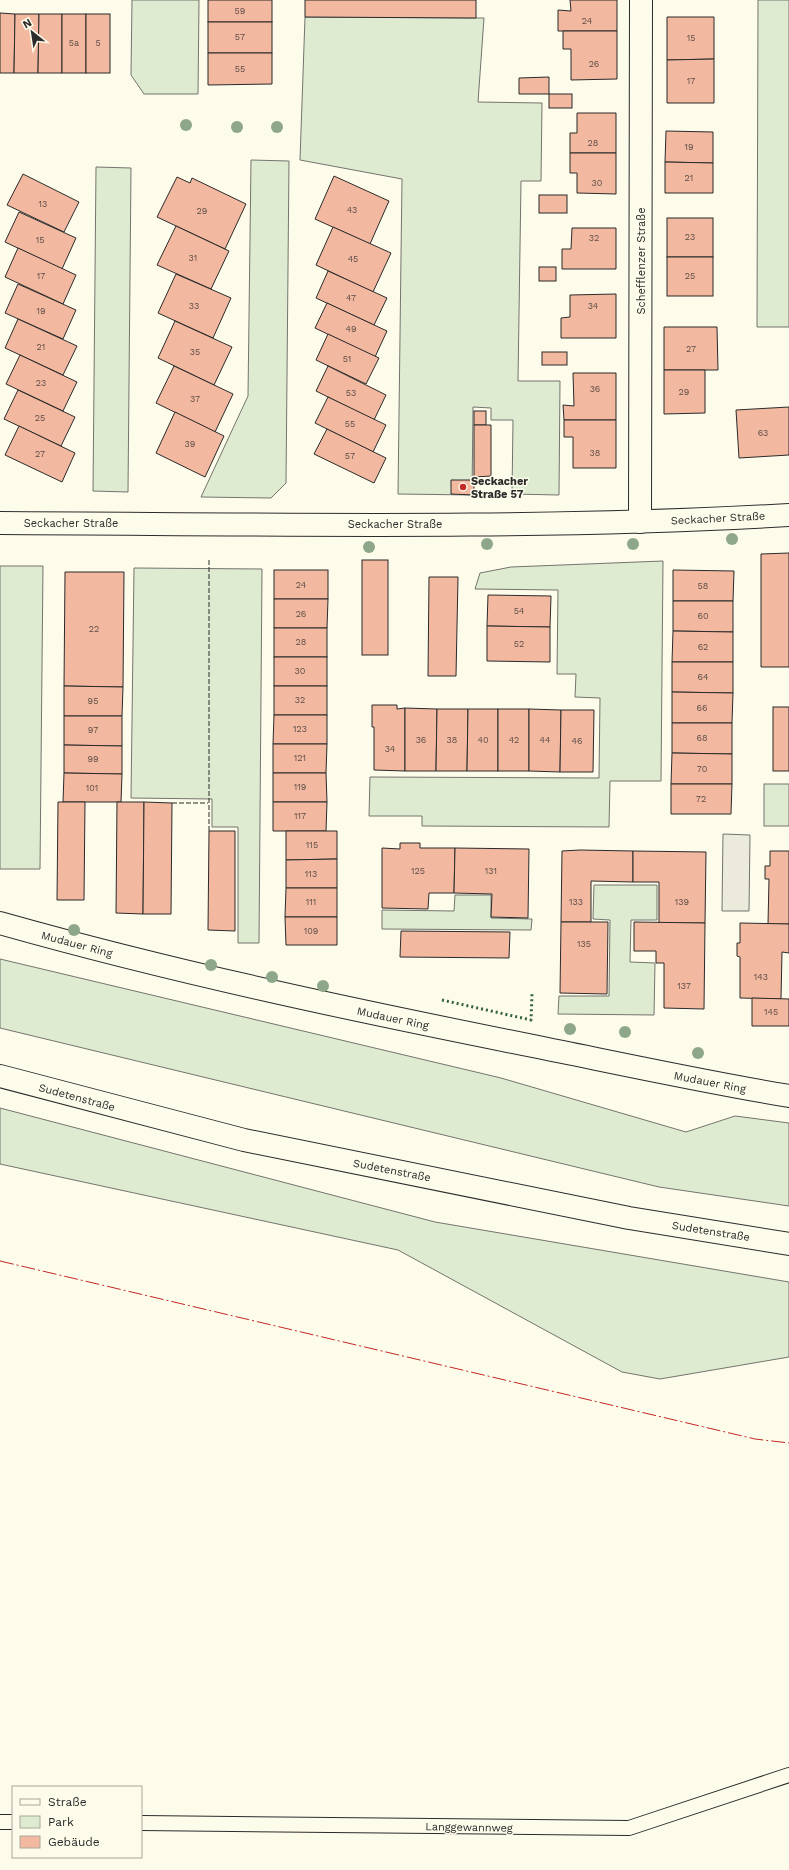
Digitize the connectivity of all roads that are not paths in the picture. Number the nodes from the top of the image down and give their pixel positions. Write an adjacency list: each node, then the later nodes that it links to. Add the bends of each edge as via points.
1 (641, 0): 3 (street, Schefflenzer Straße)
2 (789, 515): 3 (street, Seckacher Straße)
3 (640, 522): 4 (street, Seckacher Straße, via 464,525)
4 (0, 523)
5 (0, 923): 7 (street, Mudauer Ring, via 181,971 367,1013 720,1085)
6 (0, 1076): 8 (street, Sudetenstraße, via 244,1140 629,1218)
7 (789, 1096)
8 (789, 1244)
9 (789, 1775): 12 (lane, Langgewannweg, via 629,1828)
10 (0, 1822): 11 (lane)
11 (12, 1822)
12 (142, 1823)

